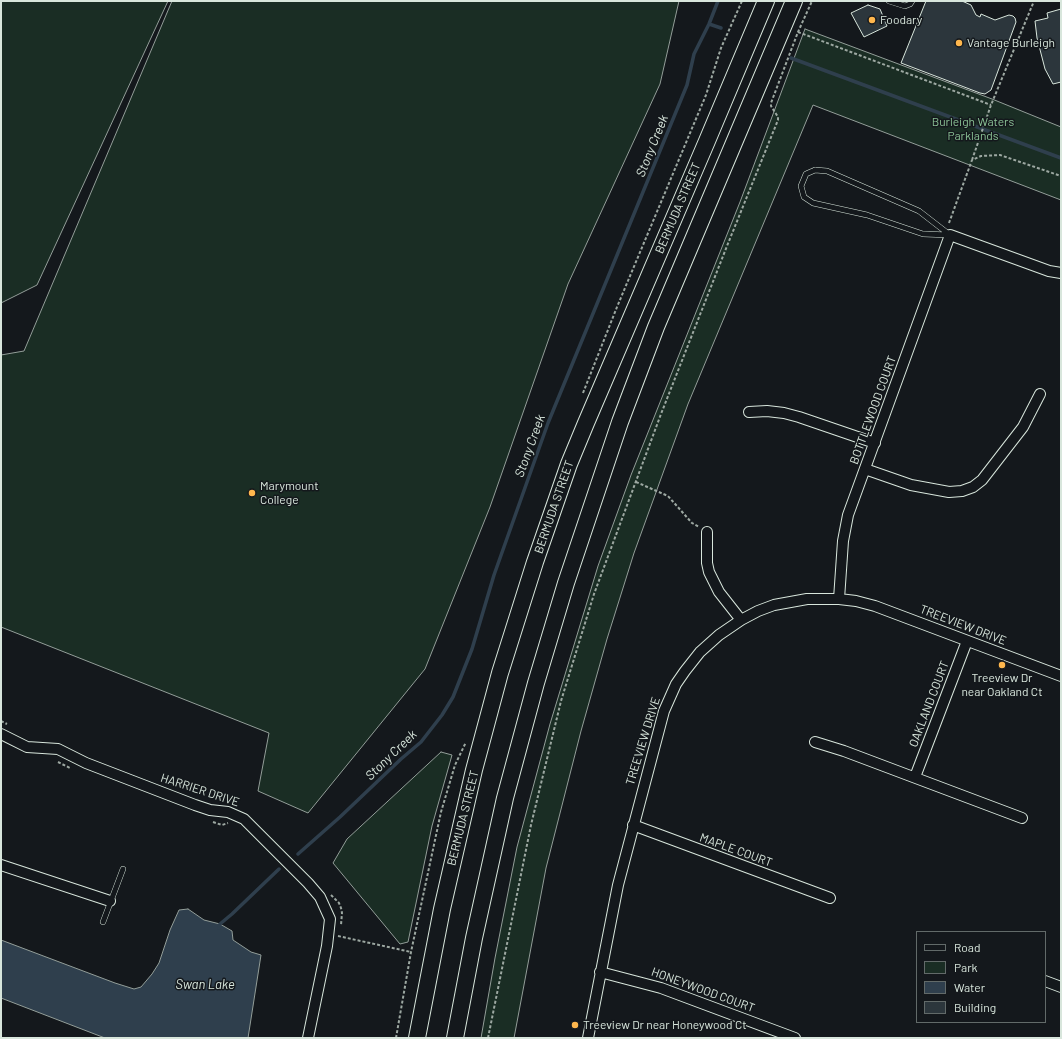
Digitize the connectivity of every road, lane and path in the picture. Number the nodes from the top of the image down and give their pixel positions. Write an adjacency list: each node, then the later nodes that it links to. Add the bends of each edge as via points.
1 (766, 1): 39 (main road, BERMUDA STREET, via 580,437 535,562 500,673 472,777 440,916)
2 (794, 1): 40 (main road, via 654,333 620,422 568,576 505,798)
3 (812, 1): 7 (path)
4 (889, 1): 5 (lane, via 905,6)
5 (912, 1)
6 (1034, 1): 8 (path)
7 (798, 32): 8 (path); 17 (path, via 771,106 778,120)
8 (991, 105): 9 (path)
9 (972, 160): 10 (path, via 981,156 1000,155); 11 (path, via 948,221)
10 (1061, 176)
11 (950, 235): 11 (lane, via 923,234 867,215 813,203 804,197 801,186 806,174 815,170 827,171 919,211); 12 (street); 15 (street, BOTTLEWOOD COURT)
12 (1061, 273)
13 (1040, 394): 16 (street, via 1023,427 982,480 973,487 949,492 911,485)
14 (749, 412): 15 (street, via 767,411 794,416)
15 (875, 443): 16 (street, BOTTLEWOOD COURT)
16 (865, 469): 19 (street, BOTTLEWOOD COURT, via 845,527)
17 (636, 482): 18 (path, via 668,496 692,523); 41 (path, via 594,594 561,701 531,825)
18 (707, 532): 20 (street, via 709,572 719,592)
19 (838, 599): 20 (street, TREEVIEW DRIVE, via 792,601 758,611); 21 (street, TREEVIEW DRIVE, via 875,606)
20 (741, 620): 27 (street, TREEVIEW DRIVE, via 709,643 693,660 668,699)
21 (968, 641): 22 (street, TREEVIEW DRIVE); 25 (street, OAKLAND COURT)
22 (1061, 676)
23 (1, 734): 33 (street, HARRIER DRIVE, via 27,747 58,749 86,763 195,805 228,812 244,819 320,897 330,919)
24 (815, 742): 25 (street)
25 (915, 777): 26 (street)
26 (1022, 818)
27 (633, 825): 30 (street, MAPLE COURT); 35 (street, TREEVIEW DRIVE)
28 (1, 865): 31 (street)
29 (123, 869): 31 (lane)
30 (830, 898)
31 (110, 901): 32 (lane)
32 (103, 922)
33 (329, 934): 34 (path); 38 (street, HARRIER DRIVE)
34 (411, 952)
35 (600, 972): 42 (street, TREEVIEW DRIVE); 43 (street, HONEYWOOD COURT, via 661,988)
36 (1046, 981): 37 (street)
37 (1061, 987)
38 (308, 1038)
39 (417, 1038)
40 (455, 1038)
41 (488, 1038)
42 (588, 1038)
43 (795, 1038)

